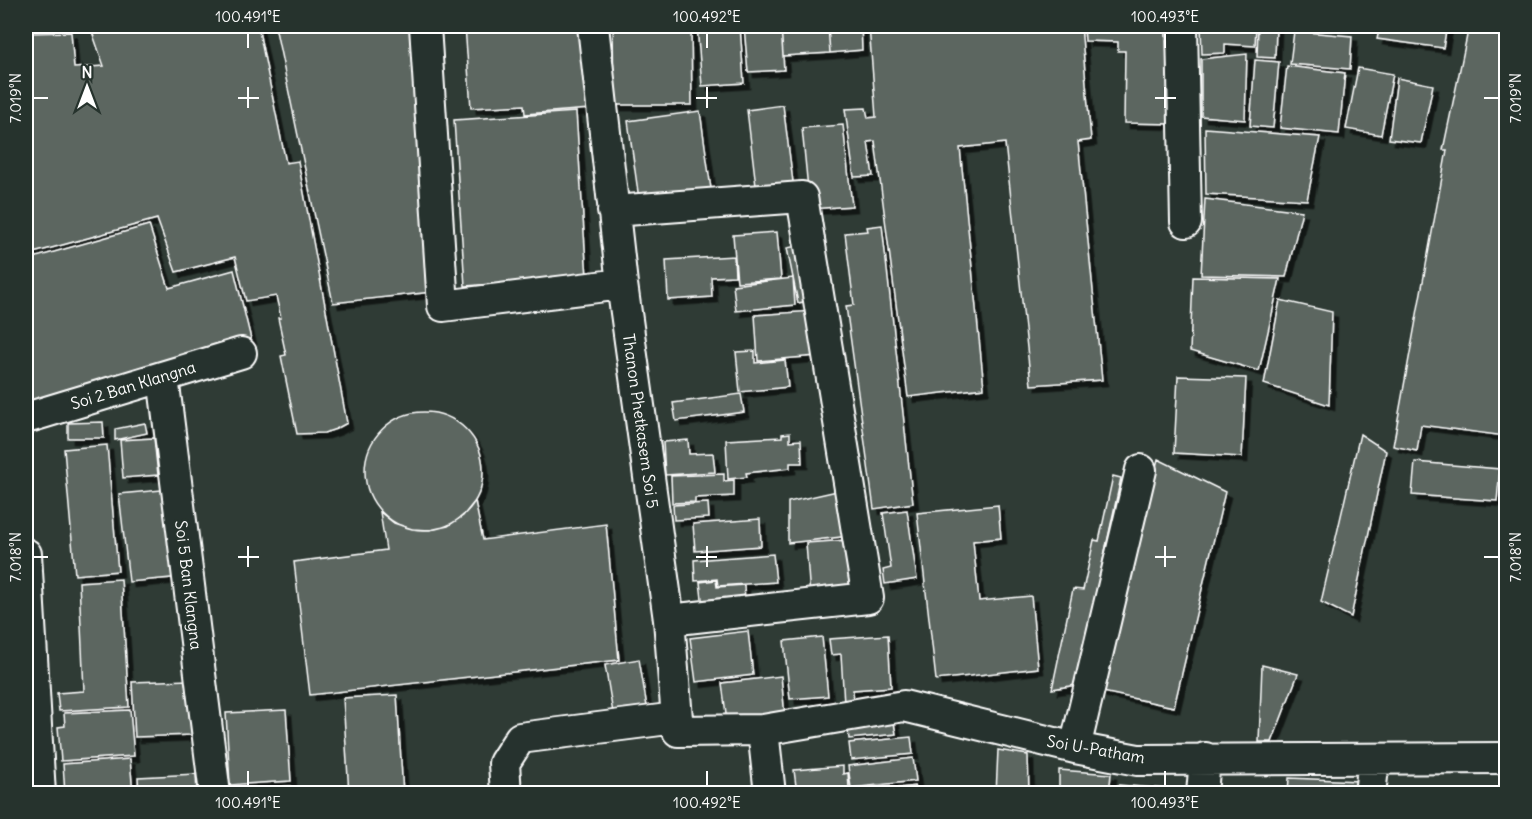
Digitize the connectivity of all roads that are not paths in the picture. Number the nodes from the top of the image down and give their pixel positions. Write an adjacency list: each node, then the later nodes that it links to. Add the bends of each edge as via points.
1 (424, 26): 6 (street, via 443,306)
2 (593, 26): 4 (street, Thanon Phetkasem Soi 5)
3 (1182, 26): 5 (street)
4 (613, 211): 6 (street, Thanon Phetkasem Soi 5); 12 (street, via 802,197 868,598)
5 (1186, 222)
6 (622, 284): 12 (street, Thanon Phetkasem Soi 5)
7 (241, 353): 8 (street, Soi 2 Ban Klangna)
8 (163, 377): 9 (street, Soi 2 Ban Klangna); 20 (street, Soi 5 Ban Klangna)
9 (26, 418)
10 (1141, 470): 15 (street)
11 (26, 554): 19 (street)
12 (669, 620): 13 (street, Thanon Phetkasem Soi 5)
13 (676, 718): 14 (street, via 678,731); 21 (street, via 520,738 504,763)
14 (763, 730): 15 (street, Soi U-Patham, via 904,706); 22 (street)
15 (1076, 748): 16 (street, Soi U-Patham, via 1138,760)
16 (1205, 758): 18 (street, Soi U-Patham); 23 (street)
17 (1506, 758): 18 (street, Soi U-Patham)
18 (1374, 759): 24 (street)
19 (40, 794)
20 (215, 794)
21 (506, 794)
22 (770, 794)
23 (1203, 794)
24 (1370, 794)

